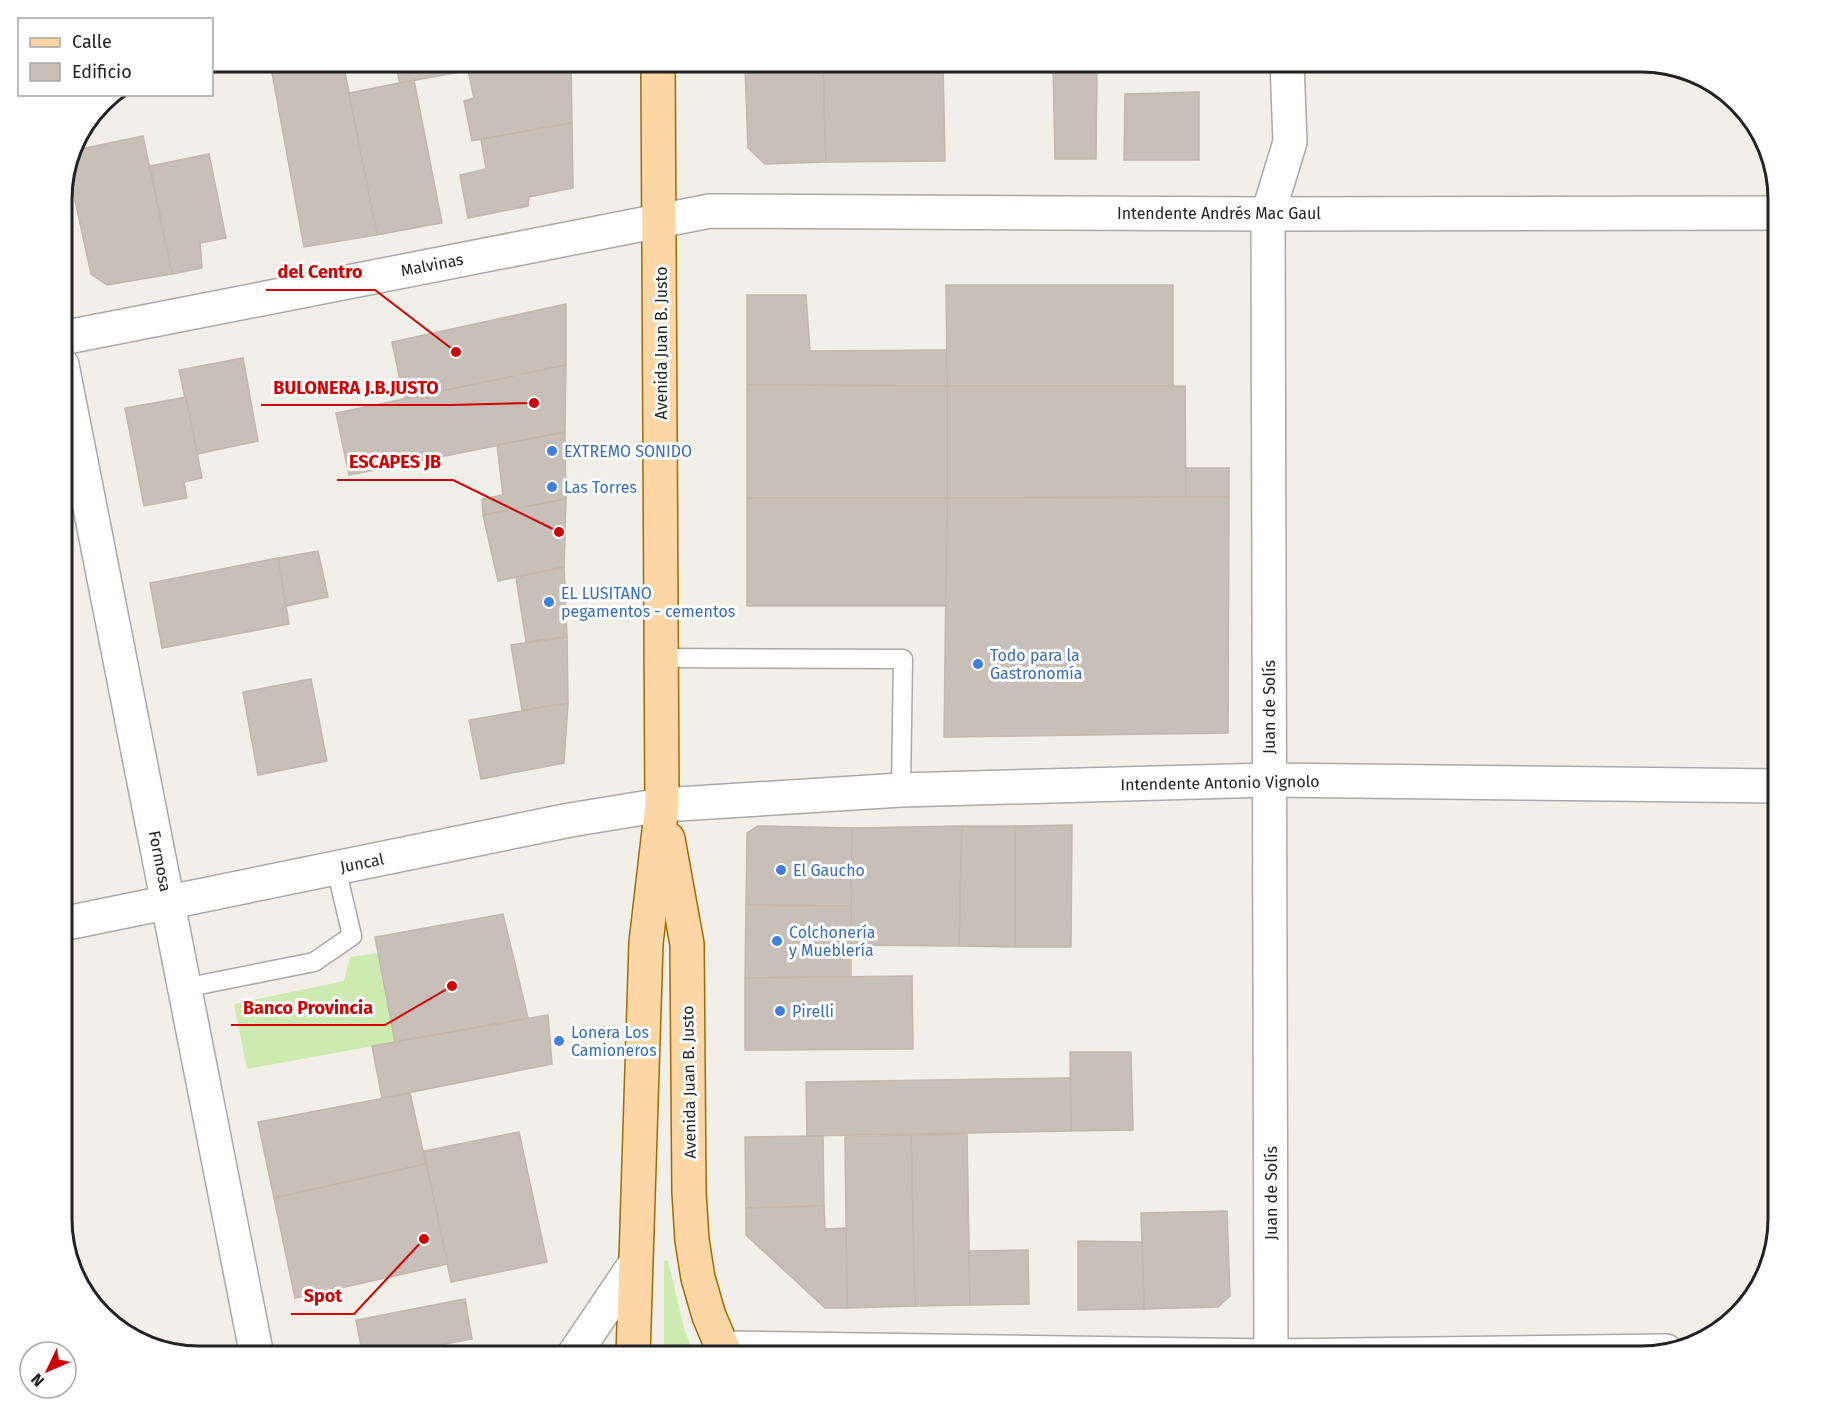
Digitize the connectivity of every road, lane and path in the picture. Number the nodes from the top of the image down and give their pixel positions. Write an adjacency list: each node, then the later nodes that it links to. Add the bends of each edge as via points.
1 (658, 72): 5 (main road, Avenida Juan B. Justo)
2 (1287, 72): 4 (street, Juan de Solís, via 1290,142)
3 (1768, 213): 4 (street, Intendente Andrés Mac Gaul)
4 (1268, 214): 5 (street, Intendente Andrés Mac Gaul, via 710,211); 9 (street, Juan de Solís)
5 (660, 220): 6 (street, Malvinas); 8 (main road, Avenida Juan B. Justo)
6 (72, 336)
7 (72, 416): 14 (street, Formosa)
8 (662, 658): 11 (lane, via 903,658); 12 (main road, Avenida Juan B. Justo)
9 (1269, 780): 10 (street, Intendente Antonio Vignolo); 11 (street, Intendente Antonio Vignolo); 22 (street, Juan de Solís)
10 (1768, 786)
11 (901, 790): 12 (street, Intendente Antonio Vignolo)
12 (662, 805): 13 (street, Juncal); 17 (main road, Avenida Juan B. Justo, via 646,943); 21 (main road, Avenida Juan B. Justo, via 687,944 692,1240 698,1278)
13 (336, 868): 14 (street, Juncal); 16 (lane, via 352,936 314,962)
14 (168, 902): 15 (street, Juncal); 16 (street, Formosa)
15 (72, 922)
16 (184, 988): 18 (street, Formosa)
17 (635, 1263): 19 (street); 20 (main road, Avenida Juan B. Justo)
18 (255, 1346)
19 (580, 1346)
20 (633, 1346)
21 (722, 1346)
22 (1271, 1346)

